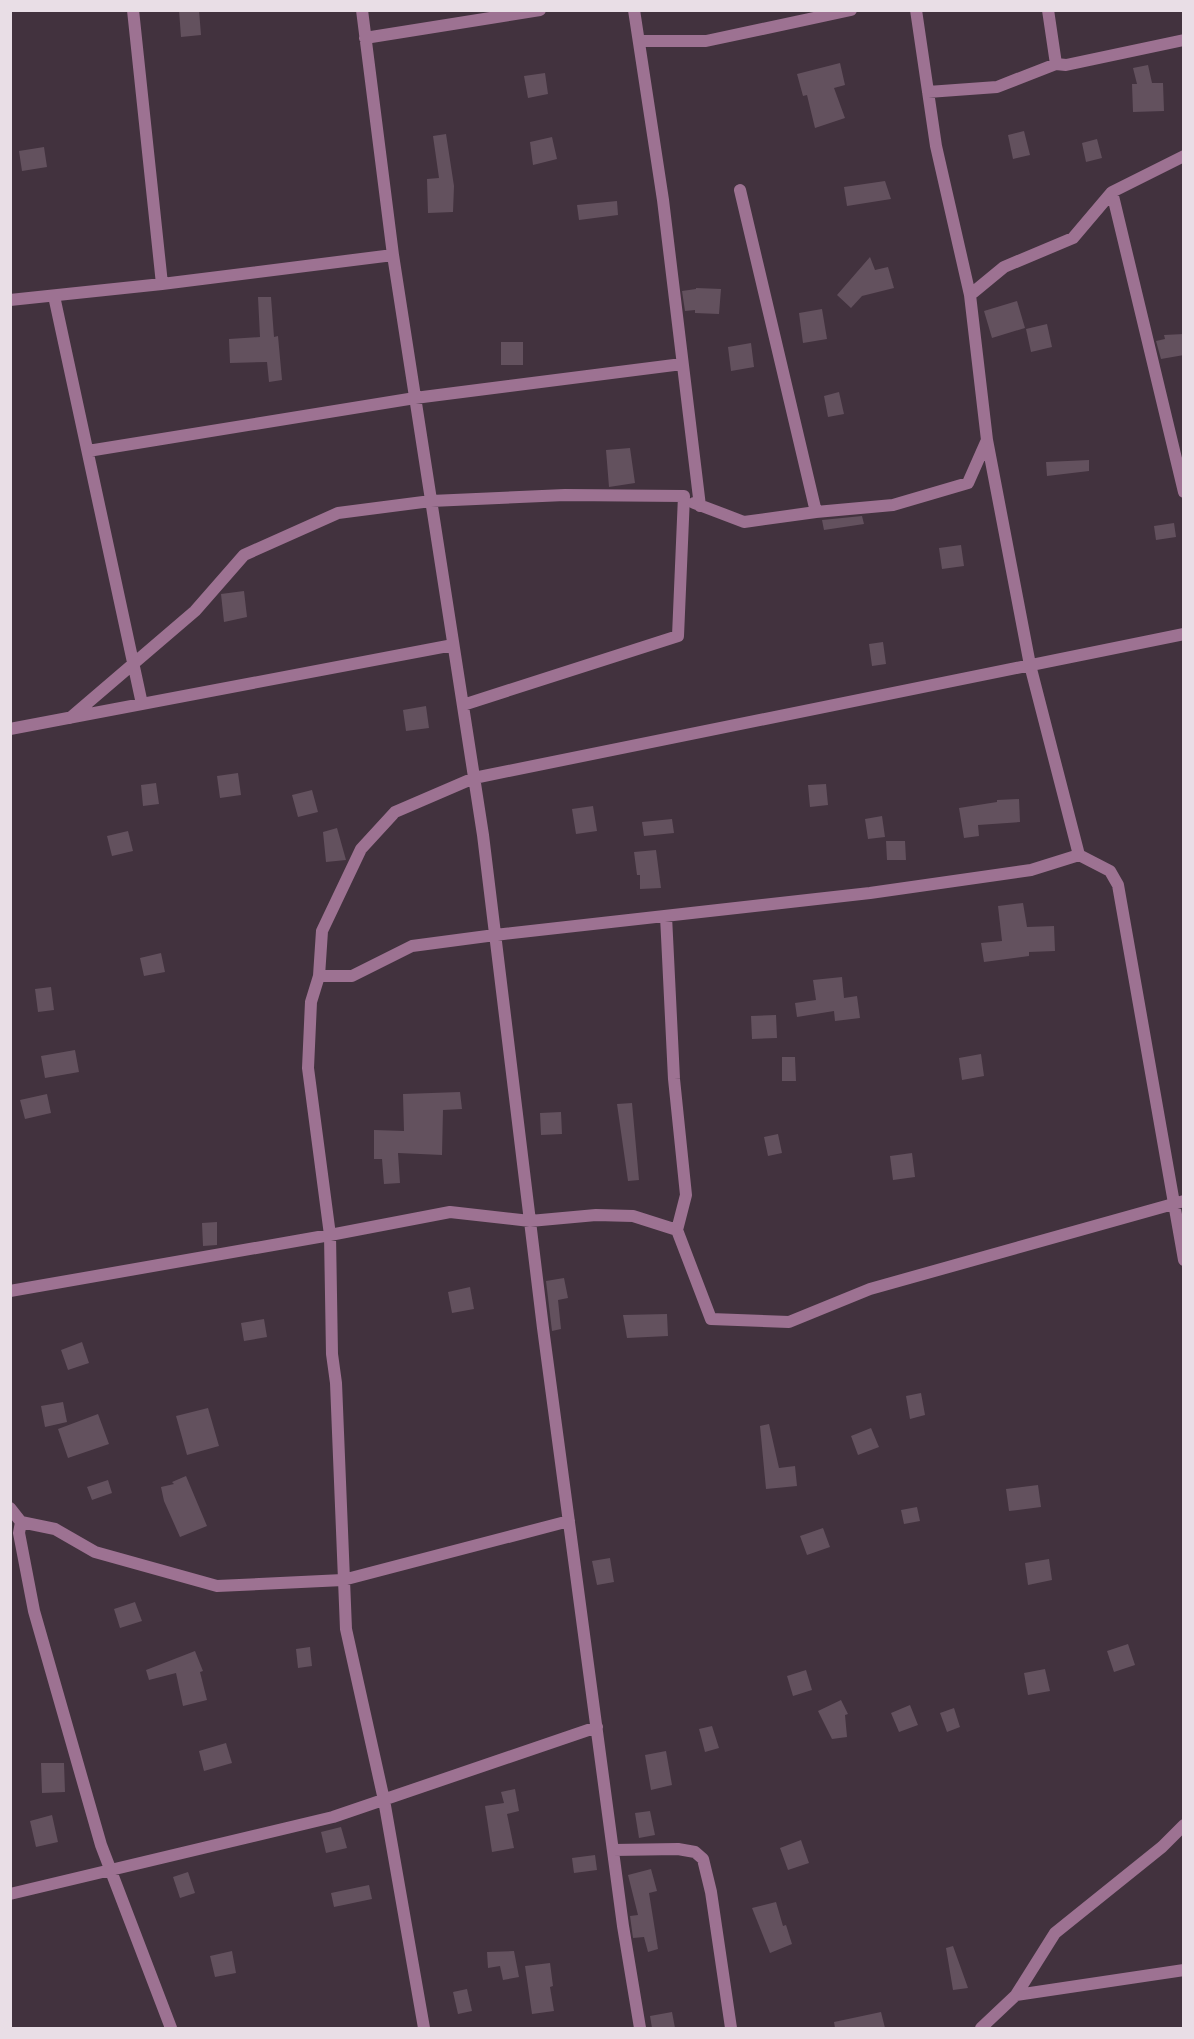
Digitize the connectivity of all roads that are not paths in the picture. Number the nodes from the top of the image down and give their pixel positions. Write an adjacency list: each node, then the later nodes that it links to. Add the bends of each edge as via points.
1 (133, 10): 17 (street)
2 (362, 10): 8 (street)
3 (540, 10): 8 (street)
4 (634, 10): 10 (street)
5 (851, 10): 10 (street, via 706,41)
6 (916, 10): 12 (street)
7 (1048, 10): 11 (street)
8 (365, 38): 16 (street)
9 (1184, 40): 11 (street)
10 (639, 41): 21 (street)
11 (1056, 64): 12 (street, via 997,87)
12 (928, 92): 18 (street, via 936,146)
13 (1184, 156): 15 (street)
14 (740, 190): 29 (street)
15 (1112, 192): 18 (street, via 1073,238 1004,267); 25 (street)
16 (393, 255): 17 (street); 22 (street)
17 (162, 284): 19 (street)
18 (970, 295): 23 (street)
19 (54, 296): 20 (street); 24 (street)
20 (10, 300)
21 (682, 364): 22 (street); 28 (street)
22 (415, 398): 24 (street); 27 (street)
23 (987, 440): 29 (street, via 968,483 893,505); 33 (street)
24 (88, 452): 32 (street)
25 (1184, 492)
26 (684, 496): 27 (street, via 565,495); 28 (street); 35 (street, via 678,636)
27 (431, 501): 31 (street); 32 (street, via 338,513 244,555 195,611)
28 (700, 506): 29 (street, via 744,522)
29 (816, 512)
30 (1184, 634): 33 (street)
31 (453, 645): 34 (street); 35 (street)
32 (133, 664): 34 (street); 36 (street)
33 (1030, 665): 38 (street); 39 (street)
34 (142, 704): 36 (street)
35 (463, 705): 38 (street)
36 (70, 718): 37 (street)
37 (10, 729)
38 (474, 778): 41 (street); 42 (street, via 395,812 361,849 322,931)
39 (1079, 855): 40 (street, via 1031,870); 43 (street, via 1110,871 1118,885)
40 (666, 916): 41 (street); 45 (street, via 674,1079 686,1195)
41 (495, 935): 42 (street, via 412,946 352,976); 44 (street)
42 (319, 976): 46 (street, via 311,1002 308,1068)
43 (1179, 1202): 45 (street, via 870,1289 789,1322 711,1319); 47 (street)
44 (530, 1221): 45 (street, via 633,1216); 46 (street, via 450,1212); 50 (street)
45 (676, 1230)
46 (330, 1235): 48 (street); 52 (street)
47 (1184, 1260)
48 (10, 1291)
49 (10, 1508): 51 (street)
50 (569, 1521): 52 (street); 53 (street)
51 (21, 1522): 52 (street, via 55,1529 95,1552 216,1586); 57 (street, via 19,1533 34,1611 101,1845)
52 (344, 1580): 54 (street, via 345,1629)
53 (597, 1727): 54 (street); 56 (street)
54 (384, 1800): 57 (street, via 333,1817); 62 (street)
55 (1184, 1825): 60 (street, via 1054,1934)
56 (613, 1850): 63 (street); 64 (street, via 678,1849 695,1852 703,1859)
57 (112, 1870): 58 (street); 61 (street)
58 (10, 1894)
59 (1184, 1970): 60 (street)
60 (1016, 1995): 65 (street)
61 (171, 2028)
62 (424, 2028)
63 (640, 2028)
64 (731, 2028)
65 (981, 2028)

